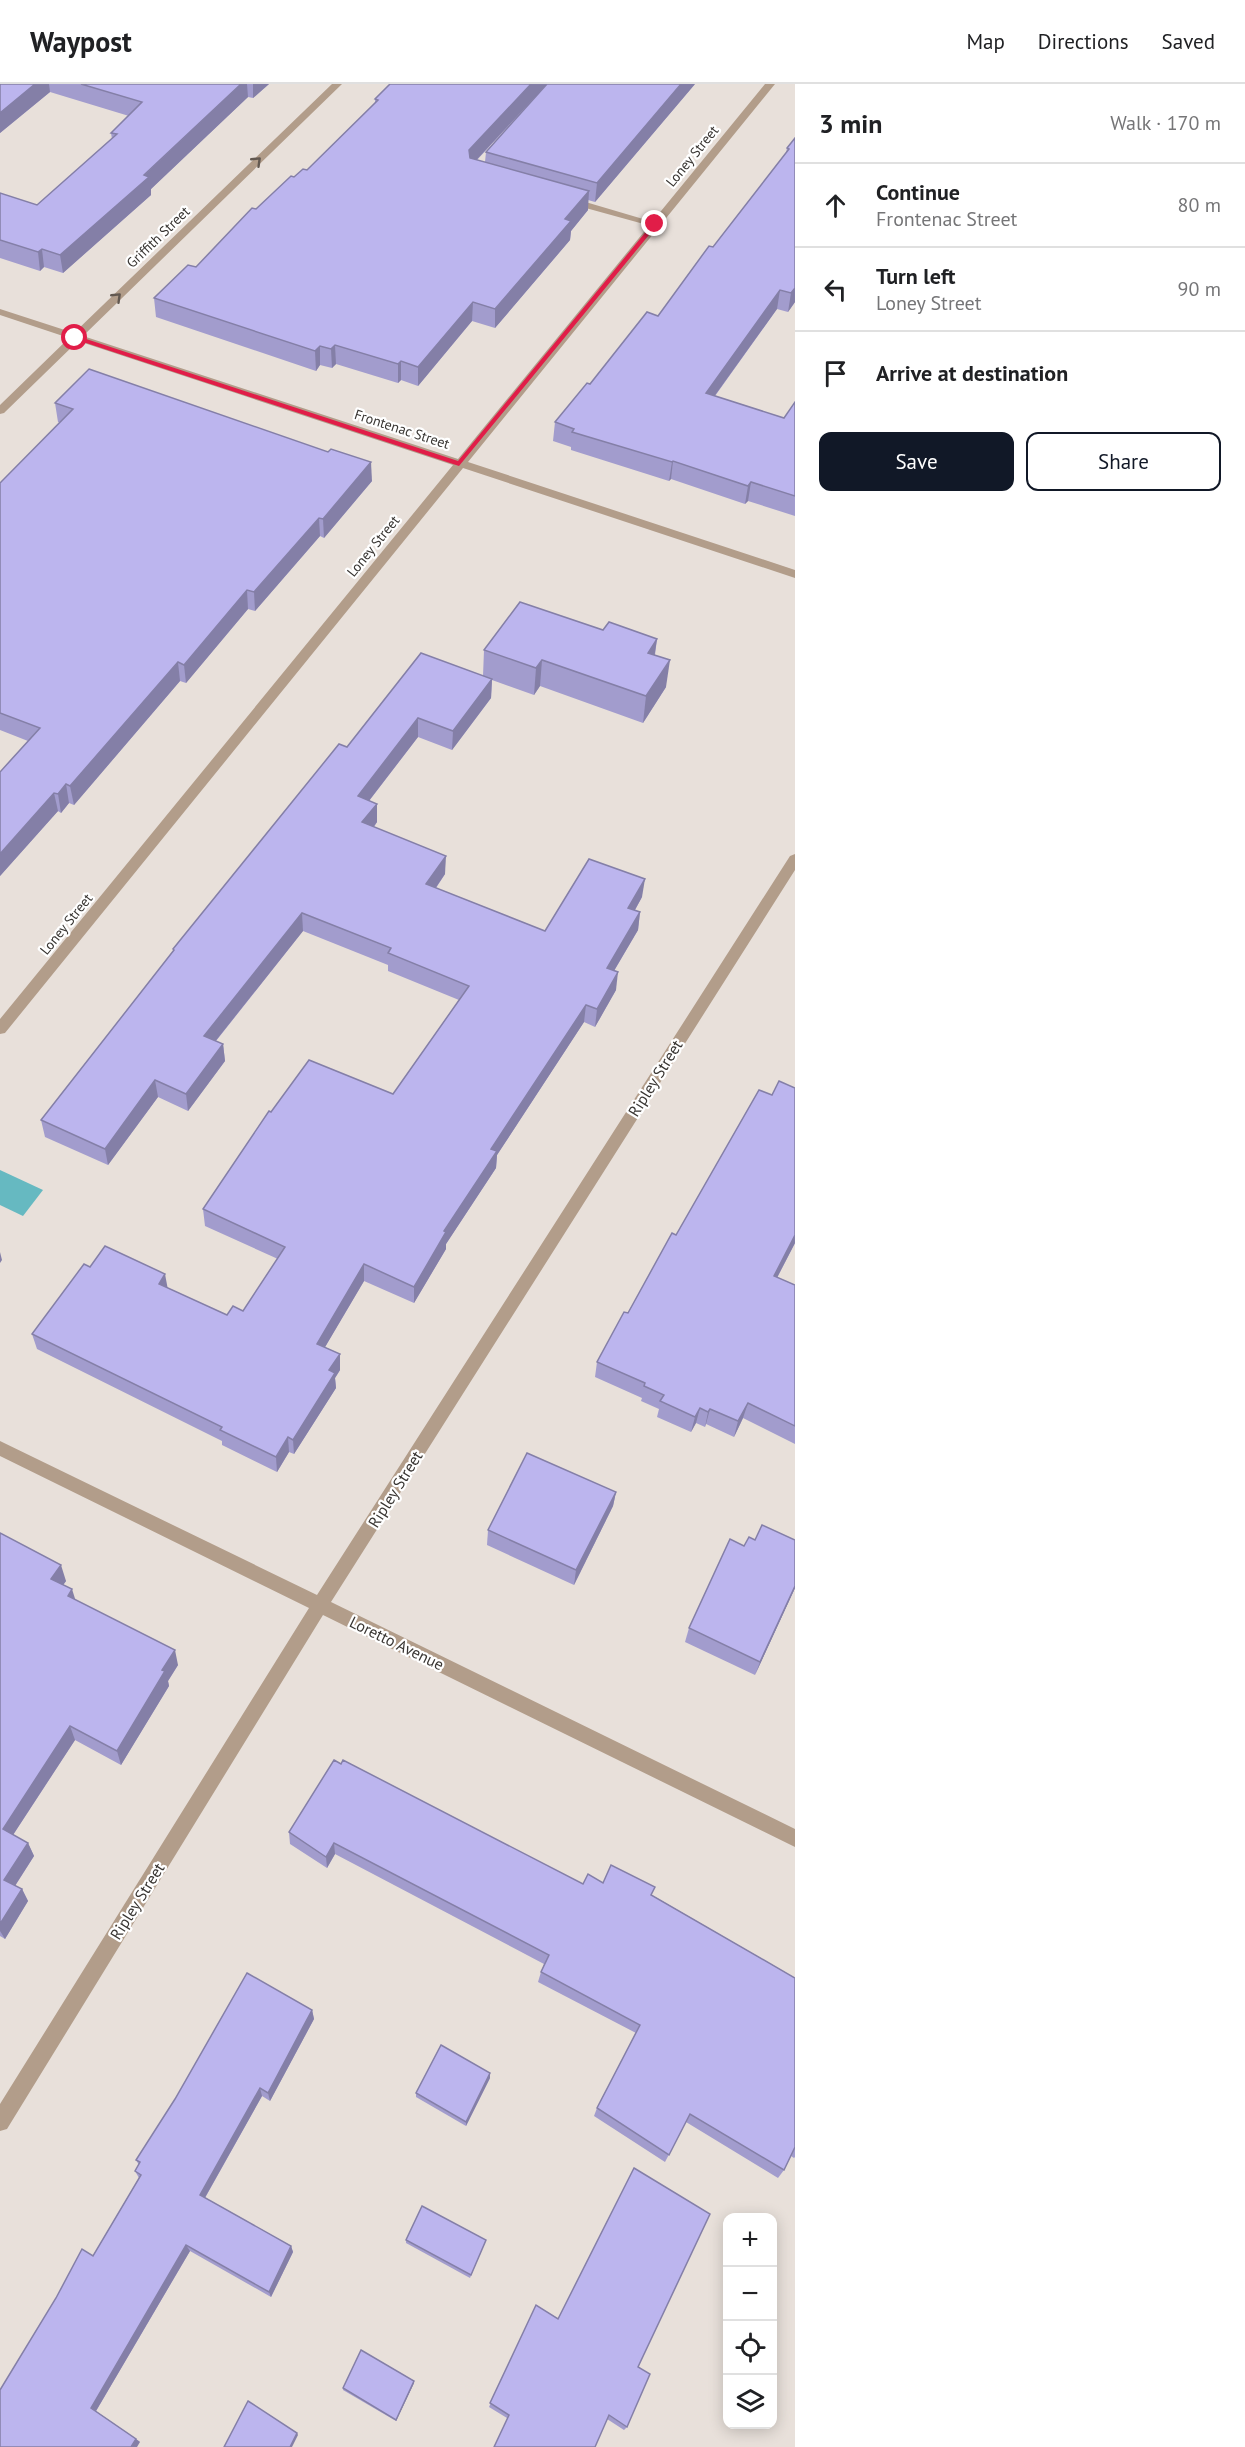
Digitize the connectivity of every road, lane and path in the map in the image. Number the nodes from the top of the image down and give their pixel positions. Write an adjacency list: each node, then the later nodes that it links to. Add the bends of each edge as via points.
1 (337, 84): 6 (street, Griffith Street, one-way to 1)
2 (770, 84): 4 (street, Loney Street)
3 (553, 196): 4 (street)
4 (655, 224): 8 (street, Loney Street)
5 (0, 312): 6 (street, Frontenac Street)
6 (75, 338): 7 (street, Griffith Street); 8 (street, Frontenac Street)
7 (0, 411)
8 (459, 464): 9 (street, Frontenac Street); 11 (street, Loney Street)
9 (795, 574)
10 (795, 859): 13 (street, Ripley Street)
11 (0, 1029)
12 (0, 1448): 13 (street, Loretto Avenue)
13 (320, 1605): 14 (street, Loretto Avenue); 15 (street, Ripley Street)
14 (795, 1838)
15 (0, 2122)

